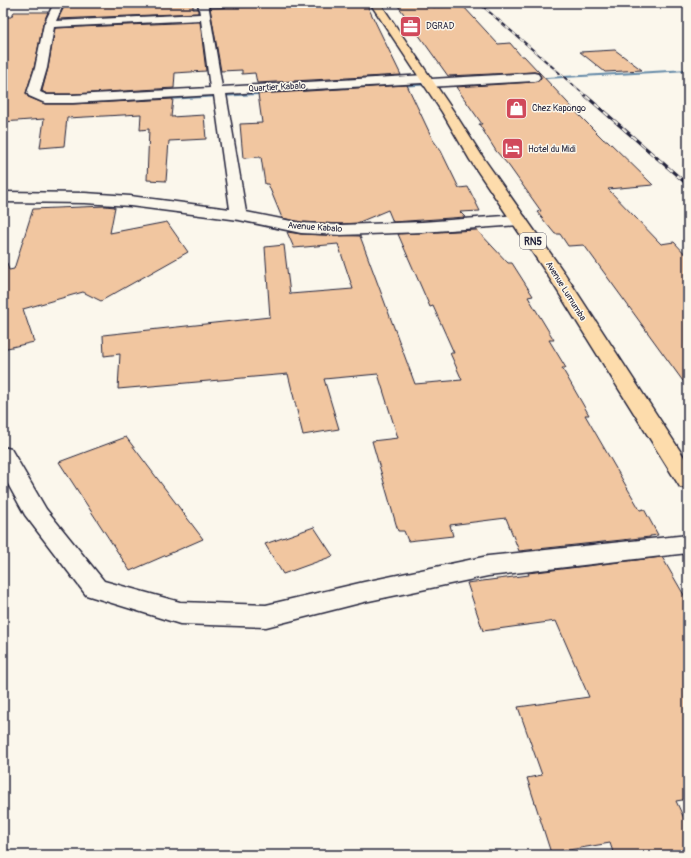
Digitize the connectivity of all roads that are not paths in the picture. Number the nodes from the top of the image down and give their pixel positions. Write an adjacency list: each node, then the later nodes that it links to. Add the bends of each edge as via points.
1 (59, 3): 5 (street)
2 (203, 3): 4 (street)
3 (375, 3): 7 (highway, Avenue Lumumba / RN5)
4 (206, 18): 5 (street); 8 (street)
5 (50, 24): 8 (street, Quartier Kabalo, via 33,94 45,99)
6 (534, 77): 7 (street, Quartier Kabalo)
7 (427, 81): 8 (street, Quartier Kabalo); 11 (highway, Avenue Lumumba / RN5)
8 (217, 90): 10 (street, via 220,95)
9 (3, 197): 10 (street, Avenue Kabalo, via 130,201)
10 (239, 215): 11 (street, Avenue Kabalo, via 301,228 341,230)
11 (519, 220): 13 (highway, Avenue Lumumba / RN5)
12 (3, 454): 14 (street, via 37,515 95,588 180,613 266,616 488,566)
13 (688, 481)
14 (688, 544)

